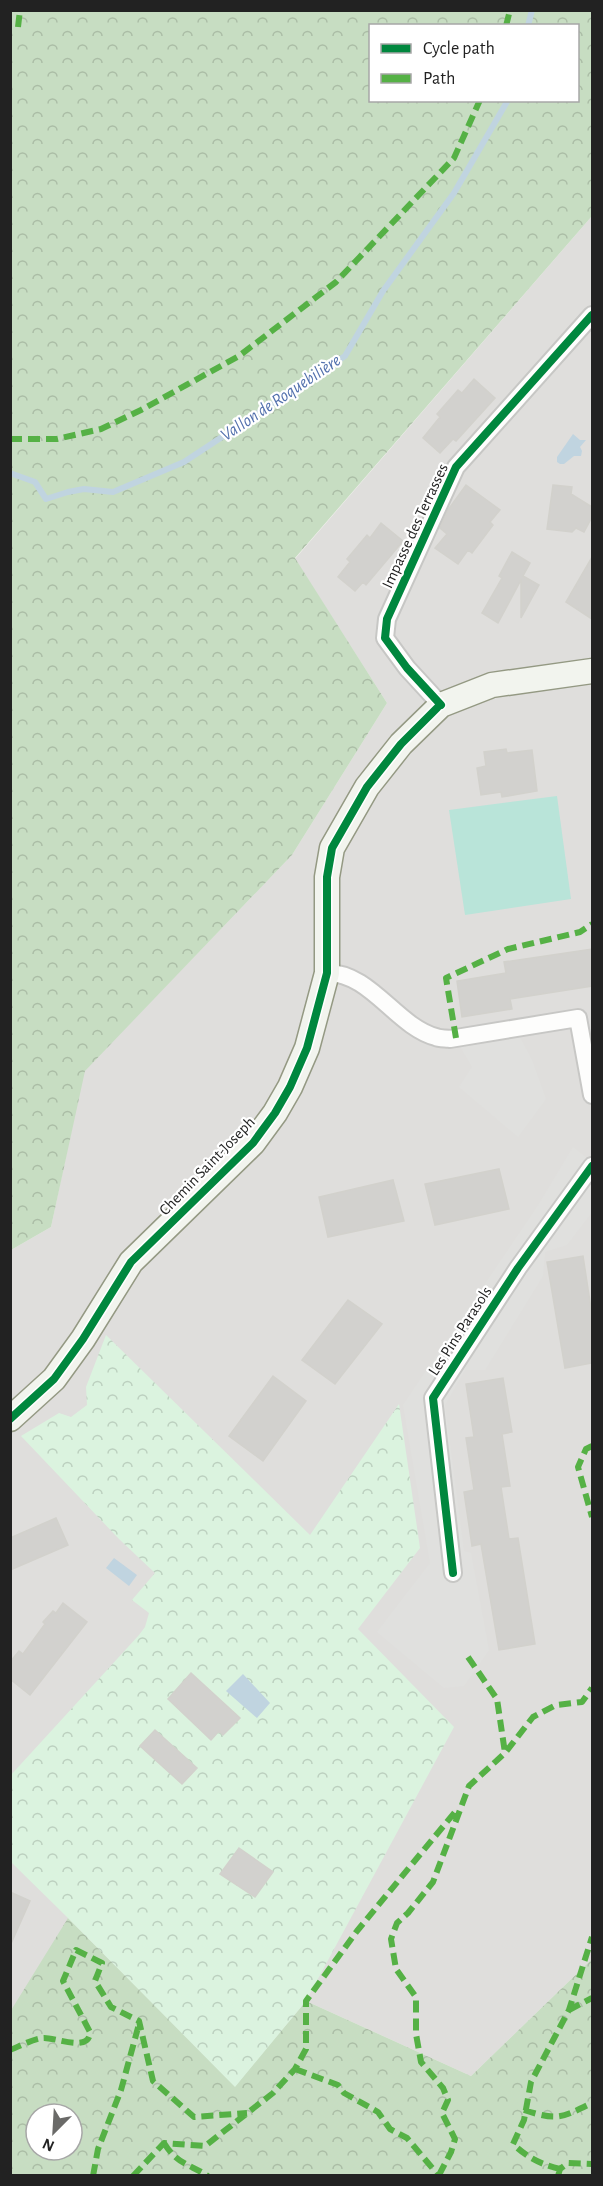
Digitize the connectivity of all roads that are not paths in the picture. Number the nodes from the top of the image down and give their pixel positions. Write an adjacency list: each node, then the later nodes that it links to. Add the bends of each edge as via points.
1 (591, 315): 3 (street, Impasse des Terrasses, via 456,467 387,619 385,638)
2 (592, 672): 3 (main road, Chemin Saint-Joseph, via 492,685)
3 (441, 705): 4 (main road, Chemin Saint-Joseph, via 401,744 367,787 332,848 327,877)
4 (327, 973): 5 (street, via 348,976 435,1037 450,1039); 8 (main road, Chemin Saint-Joseph, via 307,1048 275,1113 253,1143 131,1262 54,1379)
5 (585, 1018): 6 (street)
6 (592, 1095)
7 (592, 1166): 9 (street, Les Pins Parasols, via 518,1268 432,1398)
8 (10, 1419)
9 (453, 1573)

